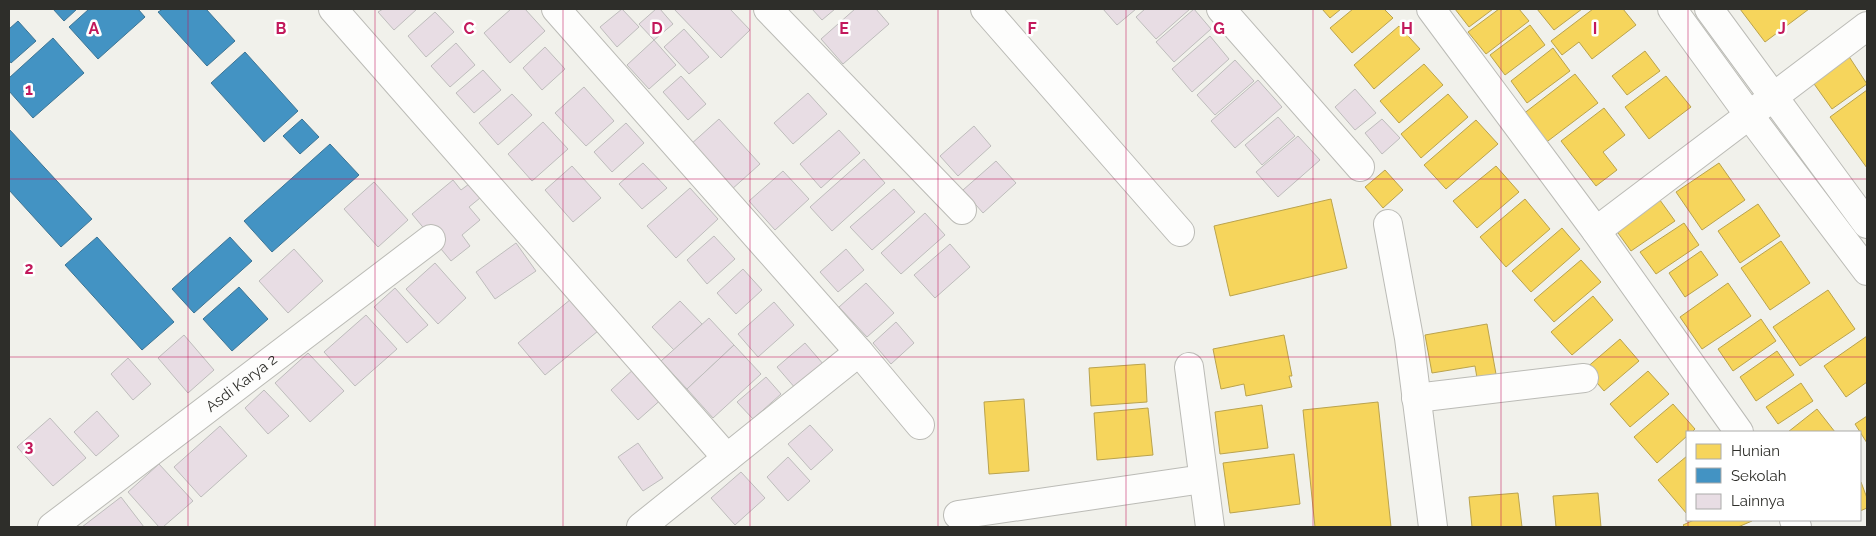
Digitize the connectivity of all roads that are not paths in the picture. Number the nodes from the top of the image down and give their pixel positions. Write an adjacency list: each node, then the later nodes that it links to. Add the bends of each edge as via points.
1 (333, 9): 26 (street)
2 (556, 9): 20 (street)
3 (768, 9): 13 (street)
4 (985, 9): 17 (street)
5 (1221, 9): 12 (street)
6 (1431, 9): 16 (street)
7 (1672, 9): 11 (street)
8 (1709, 9): 10 (street)
9 (1867, 26): 10 (street)
10 (1773, 97): 11 (street); 15 (street)
11 (1749, 115): 16 (street); 19 (street)
12 (1360, 167)
13 (962, 210)
14 (1388, 224): 23 (street, via 1409,338)
15 (1867, 224)
16 (1596, 230): 25 (street)
17 (1180, 232)
18 (431, 239): 29 (street, Asdi Karya 2)
19 (1867, 271)
20 (859, 352): 24 (street); 26 (street)
21 (1189, 366): 27 (street)
22 (1584, 378): 23 (street)
23 (1416, 398): 32 (street)
24 (920, 425)
25 (1739, 431)
26 (727, 458): 30 (street)
27 (1203, 478): 28 (street); 31 (street)
28 (958, 515)
29 (52, 527)
30 (641, 527)
31 (1210, 527)
32 (1433, 527)

